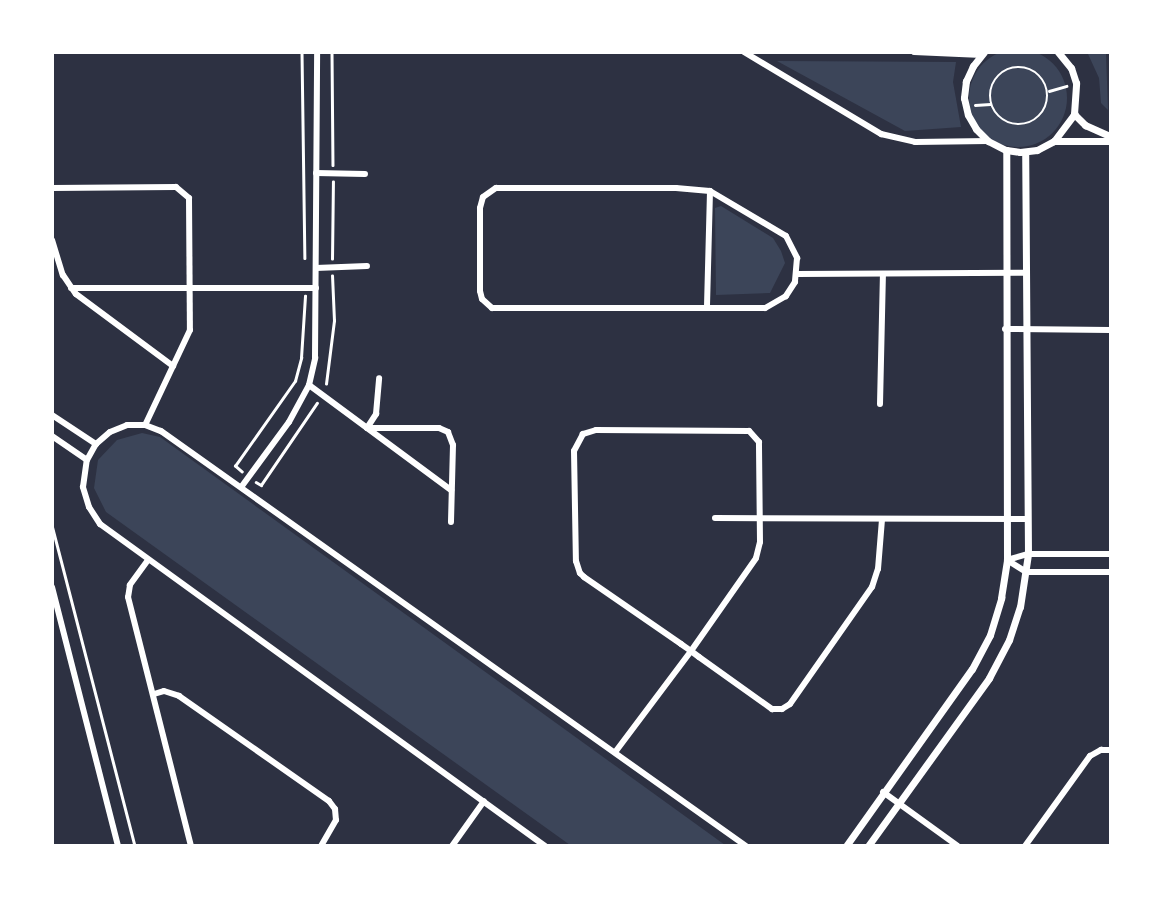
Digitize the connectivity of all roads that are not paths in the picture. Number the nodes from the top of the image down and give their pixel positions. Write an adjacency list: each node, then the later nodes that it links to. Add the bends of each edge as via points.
1 (317, 52): 12 (street)
2 (744, 52): 8 (street, via 881,134 915,142)
3 (914, 52): 5 (street)
4 (1058, 52): 6 (street, via 1076,83)
5 (983, 54): 8 (street, via 966,81 965,107 975,130)
6 (1074, 114): 7 (street); 9 (street)
7 (1111, 138): 9 (street)
8 (988, 141): 10 (street)
9 (1054, 141): 11 (street)
10 (1006, 150): 11 (street); 19 (street)
11 (1025, 152): 20 (street)
12 (316, 173): 13 (street); 18 (street)
13 (365, 174)
14 (52, 188): 25 (street, via 171,187 184,191 191,202)
15 (710, 191): 21 (street, via 786,236 795,250); 26 (street); 26 (street, via 502,187 487,193 480,208 480,291 492,308)
16 (52, 240): 23 (street)
17 (367, 266): 18 (street)
18 (316, 268): 24 (street)
19 (1006, 273): 20 (street); 22 (street); 27 (street)
20 (1026, 273): 28 (street)
21 (797, 274): 22 (street); 26 (street, via 786,296 773,305)
22 (883, 274): 33 (street)
23 (71, 288): 25 (street); 30 (street)
24 (316, 288): 25 (street); 32 (street, via 315,358)
25 (191, 289): 30 (street, via 190,330)
26 (707, 306)
27 (1005, 328): 28 (street); 46 (street)
28 (1025, 329): 29 (street); 45 (street)
29 (1111, 330)
30 (173, 366): 35 (street)
31 (379, 378): 36 (street, via 376,414)
32 (309, 385): 36 (street); 40 (street, via 289,422)
33 (880, 404)
34 (52, 415): 38 (street)
35 (145, 425): 38 (street, via 118,428); 40 (street)
36 (367, 428): 41 (street); 41 (street, via 439,428 448,432 453,445)
37 (52, 436): 39 (street)
38 (96, 444): 39 (street)
39 (87, 460): 51 (street, via 83,487 93,516)
40 (242, 486): 58 (street)
41 (451, 490): 47 (street)
42 (715, 518): 43 (street)
43 (760, 518): 44 (street); 55 (street, via 760,542 752,565); 55 (street, via 759,442 749,431 596,430 583,434 574,446 580,573)
44 (882, 519): 46 (street); 55 (street, via 872,587 787,707 772,709)
45 (1027, 519): 46 (street); 48 (street)
46 (1006, 520): 50 (street)
47 (451, 522)
48 (1028, 554): 49 (street); 50 (street); 52 (street)
49 (1111, 554)
50 (1007, 559): 52 (street); 59 (street, via 996,617 982,653)
51 (148, 560): 56 (street, via 130,585 128,597); 60 (street)
52 (1026, 572): 53 (street); 61 (street, via 1015,623 1000,660)
53 (1111, 572)
54 (52, 587): 62 (street)
55 (691, 651): 58 (street)
56 (154, 694): 63 (street); 64 (street, via 164,691 179,696 329,801 336,820)
57 (1111, 750): 71 (street, via 1096,752 1087,760)
58 (616, 751): 67 (street)
59 (883, 792): 61 (street); 68 (street)
60 (484, 801): 65 (street); 66 (street)
61 (898, 803): 69 (street); 70 (street)
62 (118, 845)
63 (191, 845)
64 (321, 845)
65 (452, 845)
66 (545, 845)
67 (746, 845)
68 (846, 845)
69 (868, 845)
70 (958, 845)
71 (1025, 845)

